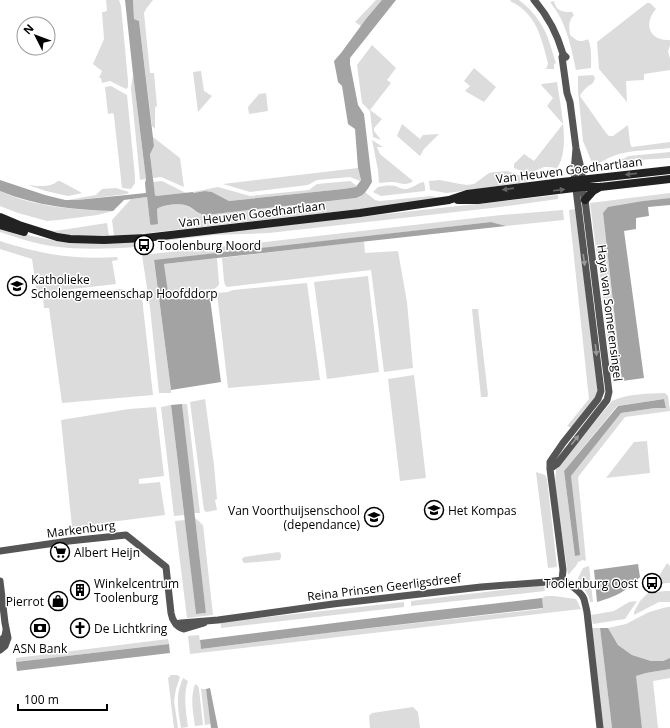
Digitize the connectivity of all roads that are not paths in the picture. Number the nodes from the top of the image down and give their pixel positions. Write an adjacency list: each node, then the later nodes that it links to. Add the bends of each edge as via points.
1 (534, 0): 4 (street, via 554,29 563,54 576,148 582,172)
2 (670, 170): 4 (main road, Van Heuven Goedhartlaan, one-way to 4)
3 (670, 179): 5 (main road, Van Heuven Goedhartlaan)
4 (579, 184): 5 (main road, Van Heuven Goedhartlaan); 6 (street, Haya van Somerensingel); 9 (main road, Van Heuven Goedhartlaan, via 467,194 449,200 360,213 145,238 104,240); 10 (street, Haya van Somerensingel, one-way to 10, via 601,391 598,399 550,462)
5 (600, 187): 6 (main road)
6 (585, 200): 10 (street, Haya van Somerensingel, one-way to 6, via 557,464 607,400 609,392)
7 (0, 218): 9 (main road, Van Heuven Goedhartlaan)
8 (0, 225): 9 (main road, Van Heuven Goedhartlaan, via 51,238)
9 (57, 237)
10 (550, 469): 12 (street, Haya van Somerensingel, via 563,570)
11 (0, 551): 14 (street, Markenburg, via 126,535 166,567 172,618)
12 (562, 580): 14 (street, Reina Prinsen Geerligsdreef, via 355,601); 16 (street, via 584,600)
13 (0, 581): 15 (street, via 6,630)
14 (176, 624)
15 (2, 645)
16 (600, 728)

